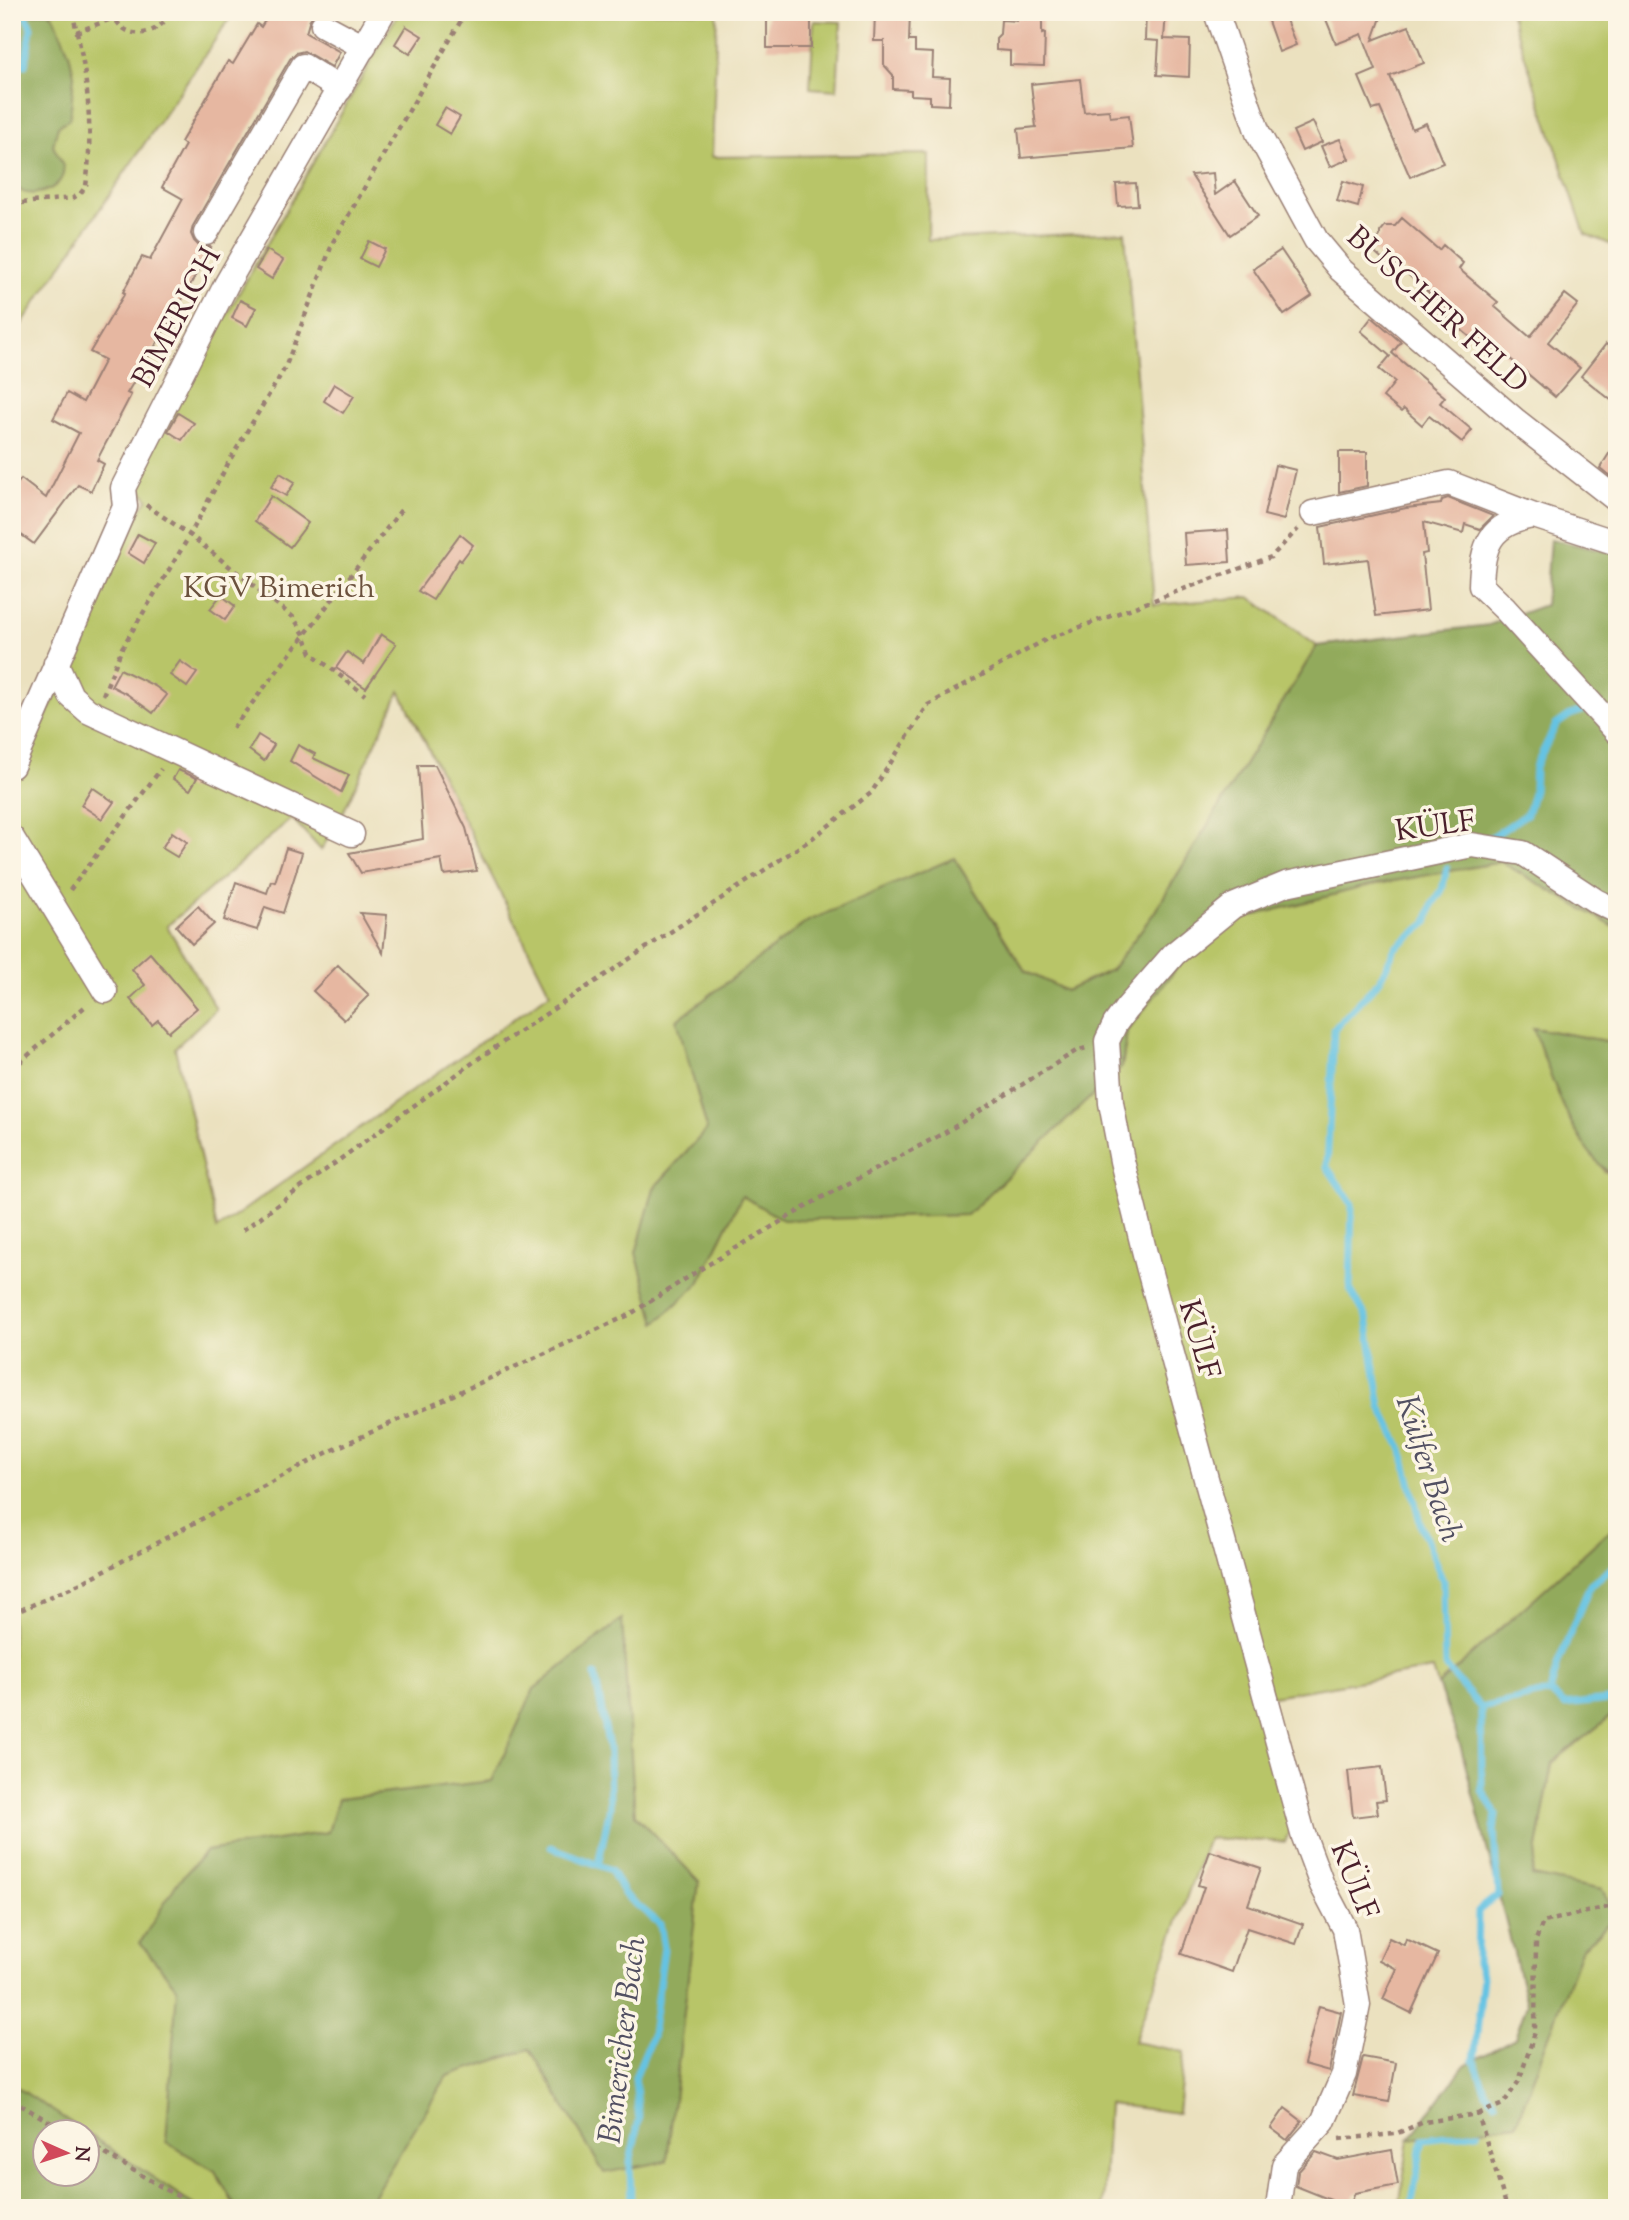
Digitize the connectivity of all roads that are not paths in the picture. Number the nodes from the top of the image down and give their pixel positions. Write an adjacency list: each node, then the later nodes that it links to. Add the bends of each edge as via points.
1 (383, 12): 4 (street, BIMERICH)
2 (1216, 12): 7 (street, BUSCHER FELD, via 1258,133 1316,240 1351,279 1516,421)
3 (323, 25): 4 (street)
4 (363, 47): 5 (street, BIMERICH)
5 (340, 89): 6 (street, via 303,66); 11 (street, BIMERICH, via 226,285 124,488 125,508)
6 (206, 233)
7 (1617, 500)
8 (1313, 513): 9 (street, via 1449,483)
9 (1534, 516): 10 (street); 12 (street, via 1503,526 1486,544 1481,586)
10 (1617, 543)
11 (56, 663): 13 (street, BIMERICH); 14 (street, via 71,696 88,710)
12 (1617, 732)
13 (12, 766)
14 (352, 834)
15 (12, 838): 17 (street)
16 (1617, 911): 18 (street, KÜLF, via 1523,853 1472,845 1286,884 1233,906 1174,954 1126,1009 1107,1041 1115,1126 1165,1335 1303,1834 1345,1929 1358,2006 1344,2074 1323,2122 1284,2165)
17 (105, 990)
18 (1278, 2208)

